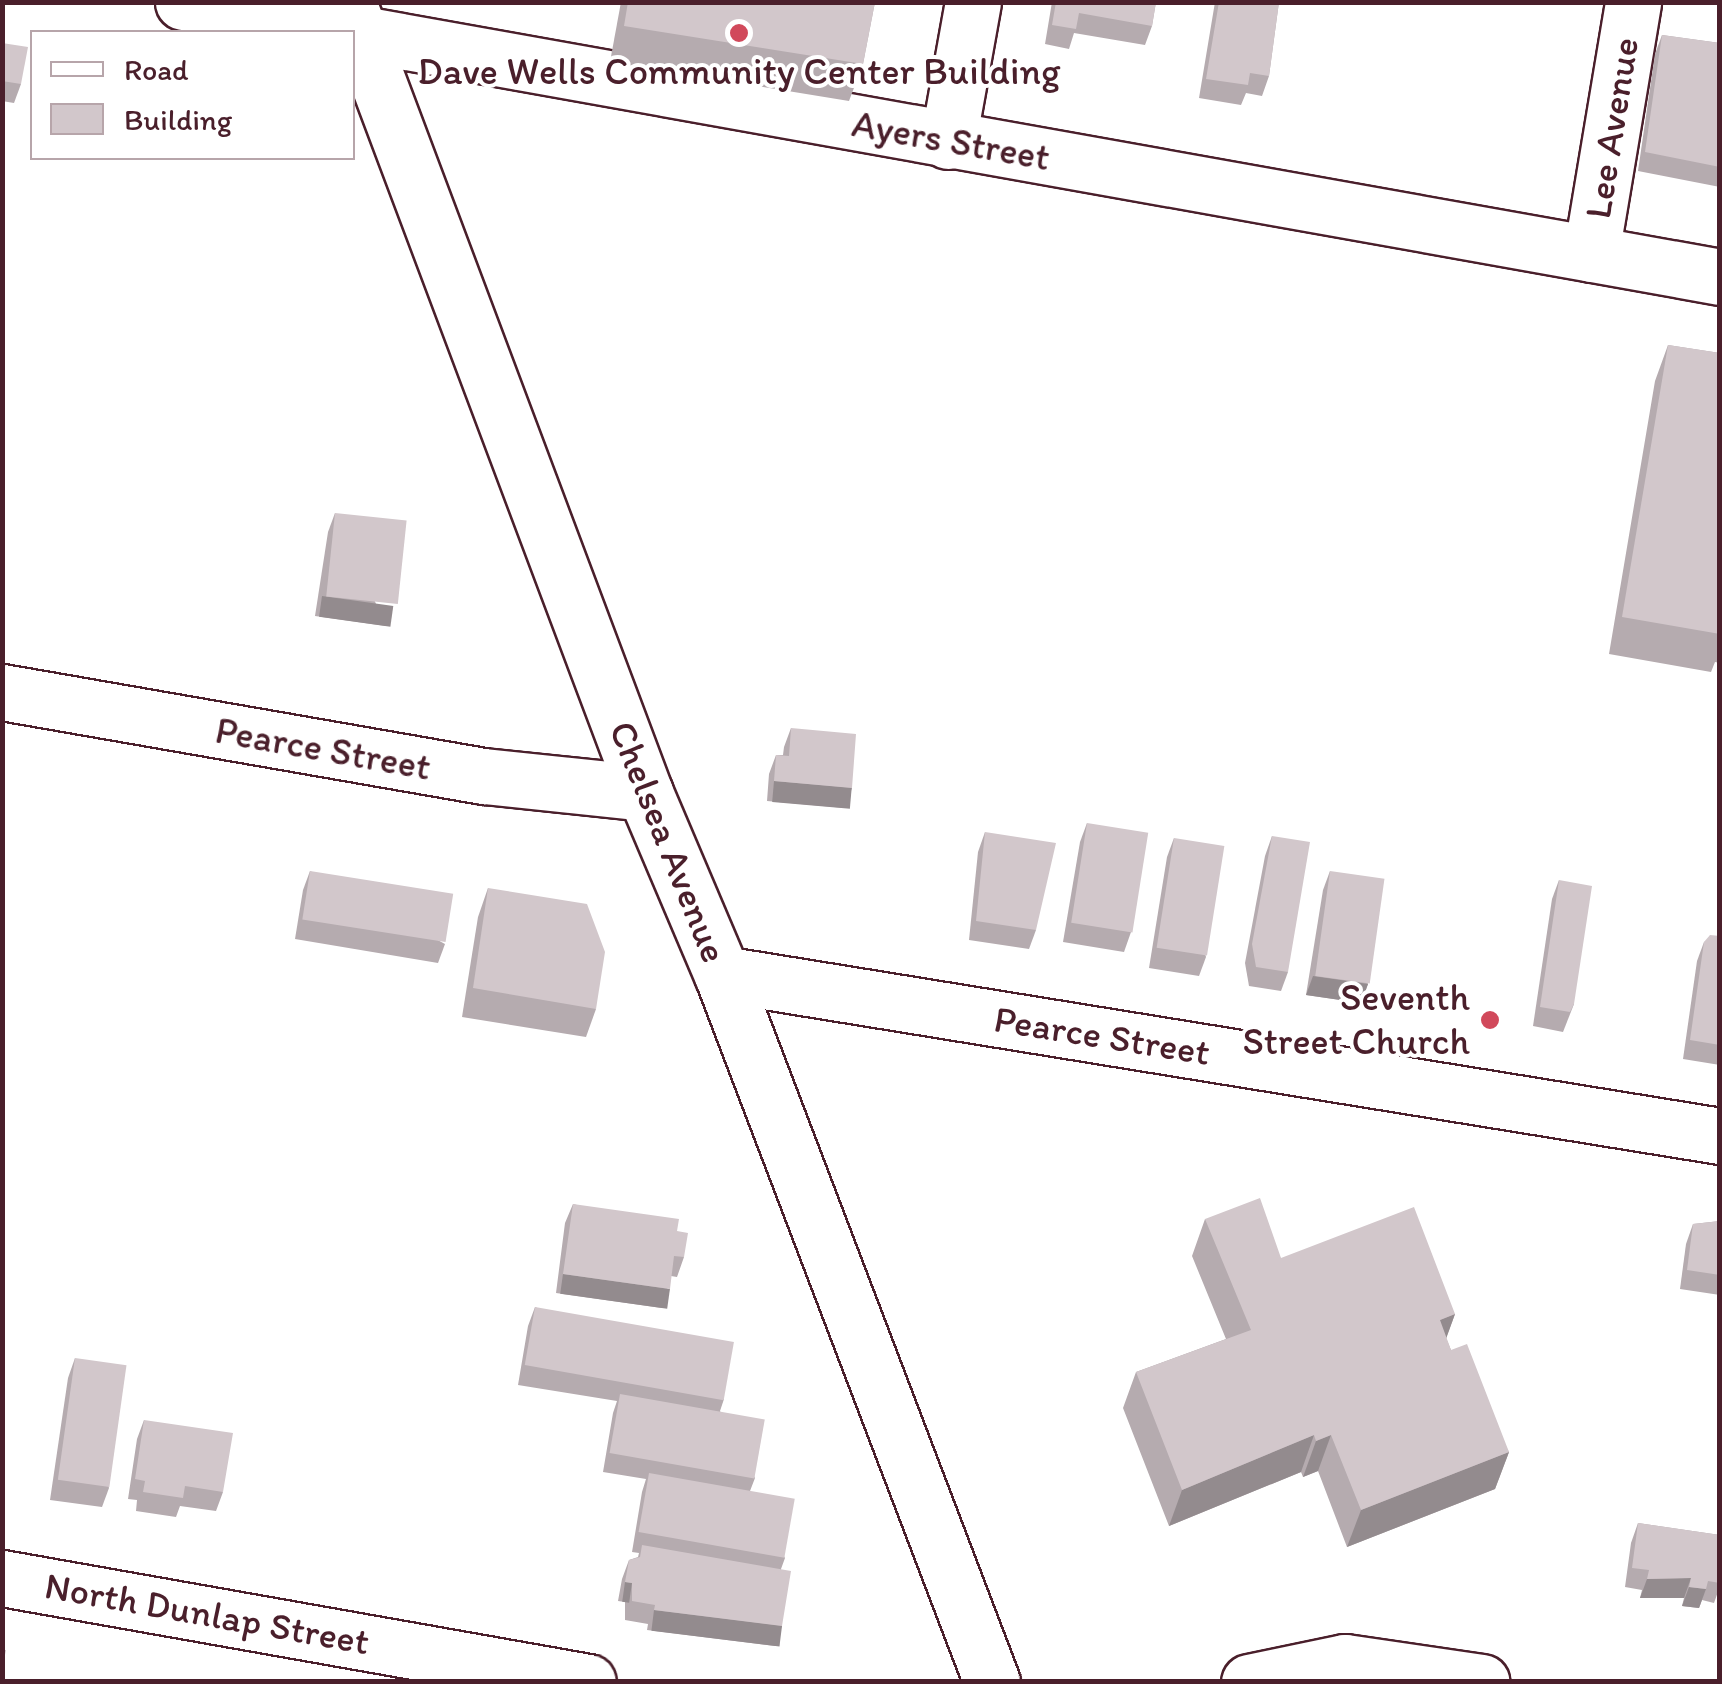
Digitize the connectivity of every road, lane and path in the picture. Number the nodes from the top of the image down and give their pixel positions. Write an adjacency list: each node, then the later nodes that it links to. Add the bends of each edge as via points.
1 (183, 2): 4 (street, Ayers Street)
2 (972, 2): 5 (street)
3 (1633, 2): 6 (street, Lee Avenue)
4 (354, 18): 5 (street, Ayers Street); 9 (street, Chelsea Avenue)
5 (948, 142): 6 (street, Ayers Street)
6 (1591, 254): 7 (street, Ayers Street)
7 (1720, 277)
8 (2, 692): 9 (street, Pearce Street, via 465,773)
9 (645, 793): 10 (street, Chelsea Avenue)
10 (722, 974): 11 (street, Pearce Street); 14 (street, Chelsea Avenue)
11 (1720, 1136)
12 (2, 1578): 13 (street, North Dunlap Street)
13 (588, 1682)
14 (992, 1682)
15 (1249, 1682): 16 (street, via 1344,1662)
16 (1482, 1682)

